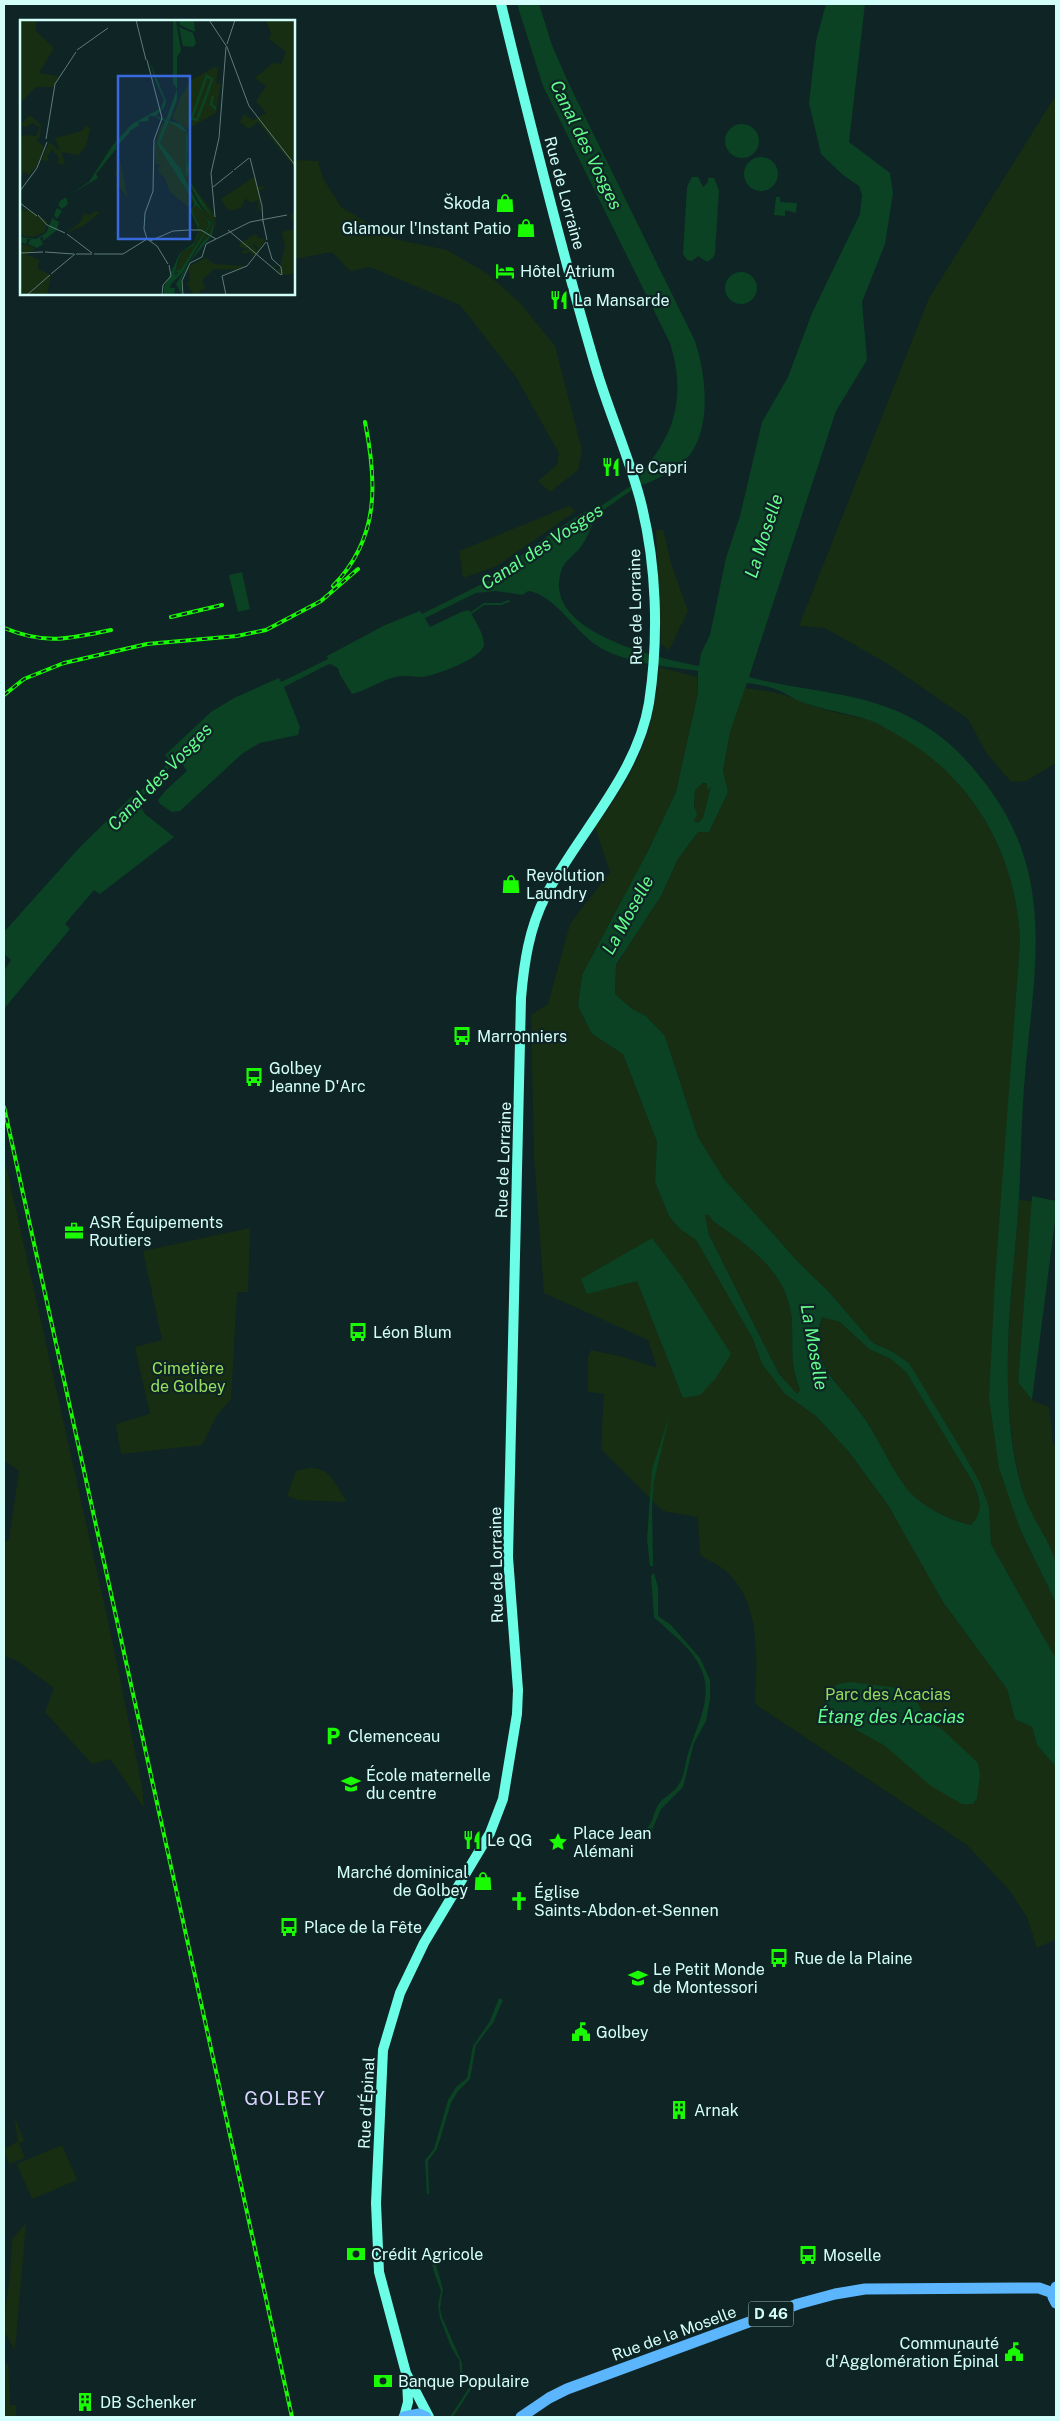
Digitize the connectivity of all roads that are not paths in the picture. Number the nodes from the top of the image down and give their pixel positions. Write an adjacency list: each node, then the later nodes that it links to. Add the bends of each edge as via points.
1 (501, 4): 2 (main road, Rue de Lorraine, via 595,367 638,492 650,547 654,641 648,705 637,744 545,898 526,952 521,998 508,1557 518,1702 503,1799)
2 (479, 1854): 4 (main road, Rue d'Épinal, via 424,1943 400,1993 384,2050 378,2147 377,2252 382,2289)
3 (1055, 2294): 7 (main road, Rue de la Moselle / D 46, via 1039,2288 865,2289 815,2299 567,2389)
4 (406, 2374): 5 (main road, Rue d'Épinal, via 408,2402); 6 (main road, Rue d'Épinal)
5 (404, 2417): 6 (main road, via 419,2414)
6 (427, 2417)
7 (521, 2417)

